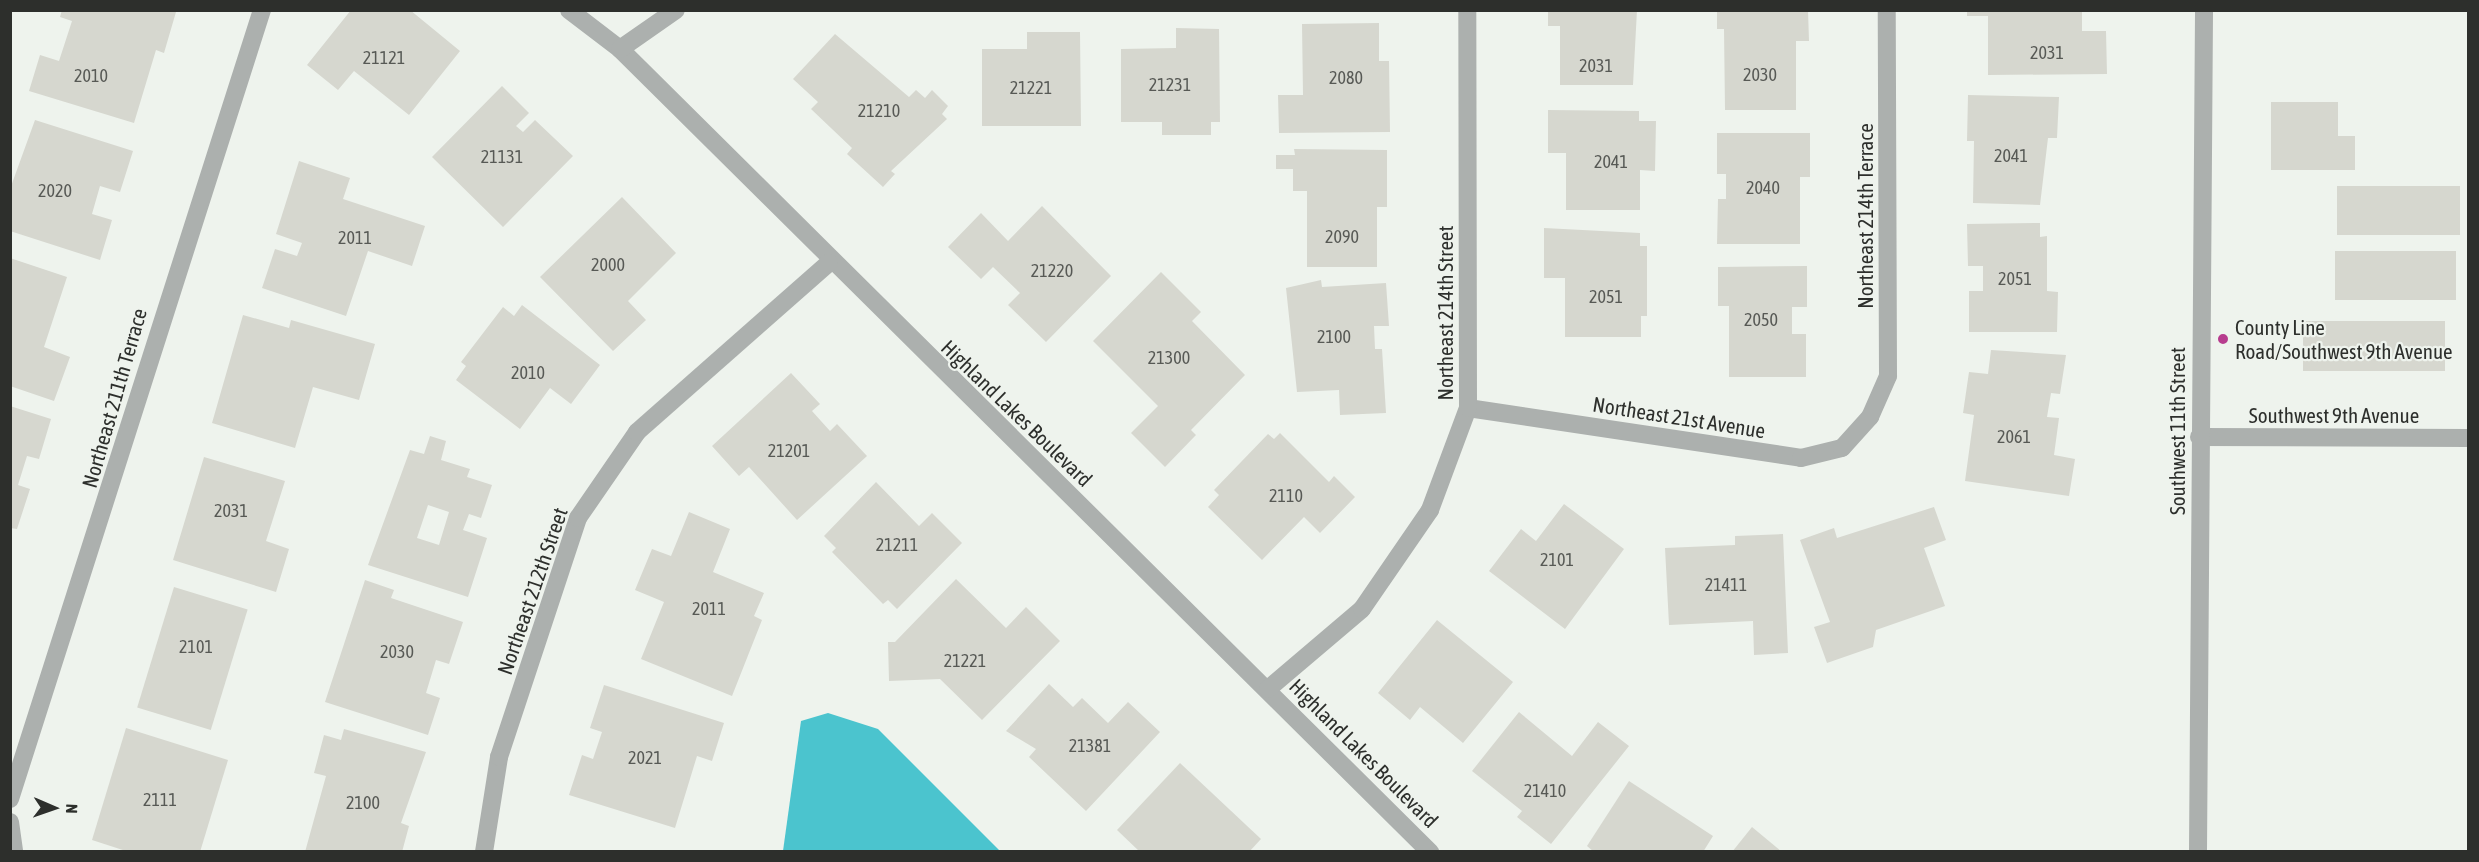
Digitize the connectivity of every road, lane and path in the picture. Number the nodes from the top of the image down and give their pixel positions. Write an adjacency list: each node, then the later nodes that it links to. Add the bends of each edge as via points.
1 (262, 10): 14 (street, Northeast 211th Terrace)
2 (569, 10): 7 (street, Highland Lakes Boulevard)
3 (676, 10): 7 (street)
4 (1467, 10): 9 (street, Northeast 214th Street)
5 (1887, 10): 10 (street, Northeast 214th Terrace, via 1888,376)
6 (2204, 10): 11 (street, Southwest 11th Street)
7 (620, 49): 8 (street, Highland Lakes Boulevard)
8 (829, 262): 13 (street, Highland Lakes Boulevard); 17 (street, Northeast 212th Street, via 637,432 578,518 499,757)
9 (1468, 408): 10 (street, Northeast 21st Avenue, via 1801,458 1842,448); 13 (street, Northeast 214th Street, via 1430,510 1362,609)
10 (1870, 417)
11 (2199, 437): 12 (street, Southwest 9th Avenue); 19 (street, Southwest 11th Street)
12 (2469, 438)
13 (1268, 689): 18 (street, Highland Lakes Boulevard)
14 (10, 799)
15 (10, 822): 16 (street)
16 (14, 852)
17 (484, 852)
18 (1430, 852)
19 (2198, 852)

